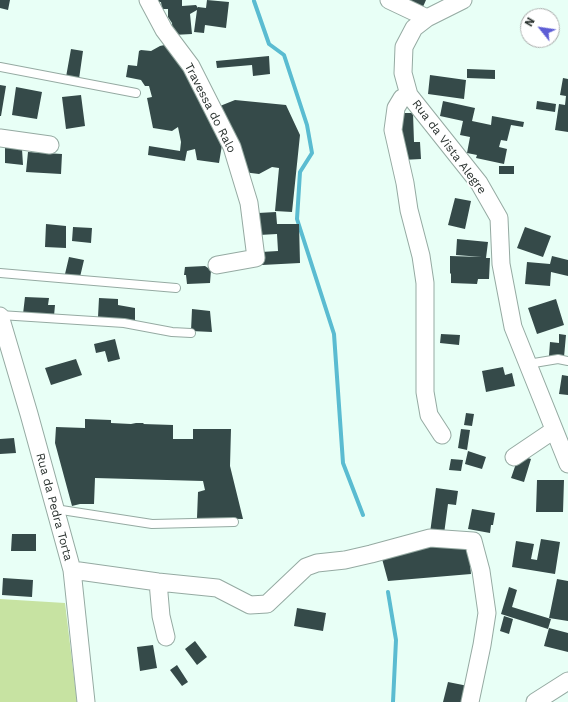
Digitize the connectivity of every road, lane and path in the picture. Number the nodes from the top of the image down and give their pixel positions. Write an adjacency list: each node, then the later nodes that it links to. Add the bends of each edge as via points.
1 (148, 0): 10 (street, Travessa do Ralo, via 164,30 191,66 232,147 249,203 256,258)
2 (389, 0): 4 (street)
3 (460, 1): 4 (street, Rua da Vista Alegre)
4 (427, 18): 7 (street, Rua da Vista Alegre, via 414,28 404,46 403,73)
5 (0, 68): 6 (lane)
6 (136, 92)
7 (409, 95): 16 (street, Rua da Vista Alegre, via 479,182 499,218 501,264 513,327); 18 (street, via 402,98 396,108 393,130 425,283 425,392 429,415)
8 (0, 138): 9 (street)
9 (50, 145)
10 (218, 265)
11 (0, 273): 12 (lane)
12 (176, 288)
13 (0, 315): 14 (lane, via 124,323); 21 (street, Rua da Pedra Torta)
14 (191, 333)
15 (568, 361): 16 (lane, via 558,359)
16 (528, 364): 17 (street, Rua da Vista Alegre)
17 (554, 430): 19 (street); 20 (street, Rua da Vista Alegre)
18 (442, 435)
19 (514, 457)
20 (568, 464)
21 (55, 509): 22 (lane, via 152,524); 23 (street, Rua da Pedra Torta)
22 (234, 522)
23 (72, 570): 24 (street); 27 (street, Rua da Pedra Torta)
24 (158, 582): 25 (street); 28 (street, via 218,588 250,605 266,604 306,567 317,563 345,560 430,538 473,541 481,570 487,612)
25 (166, 637)
26 (568, 681): 29 (street)
27 (86, 702)
28 (470, 702)
29 (535, 702)

